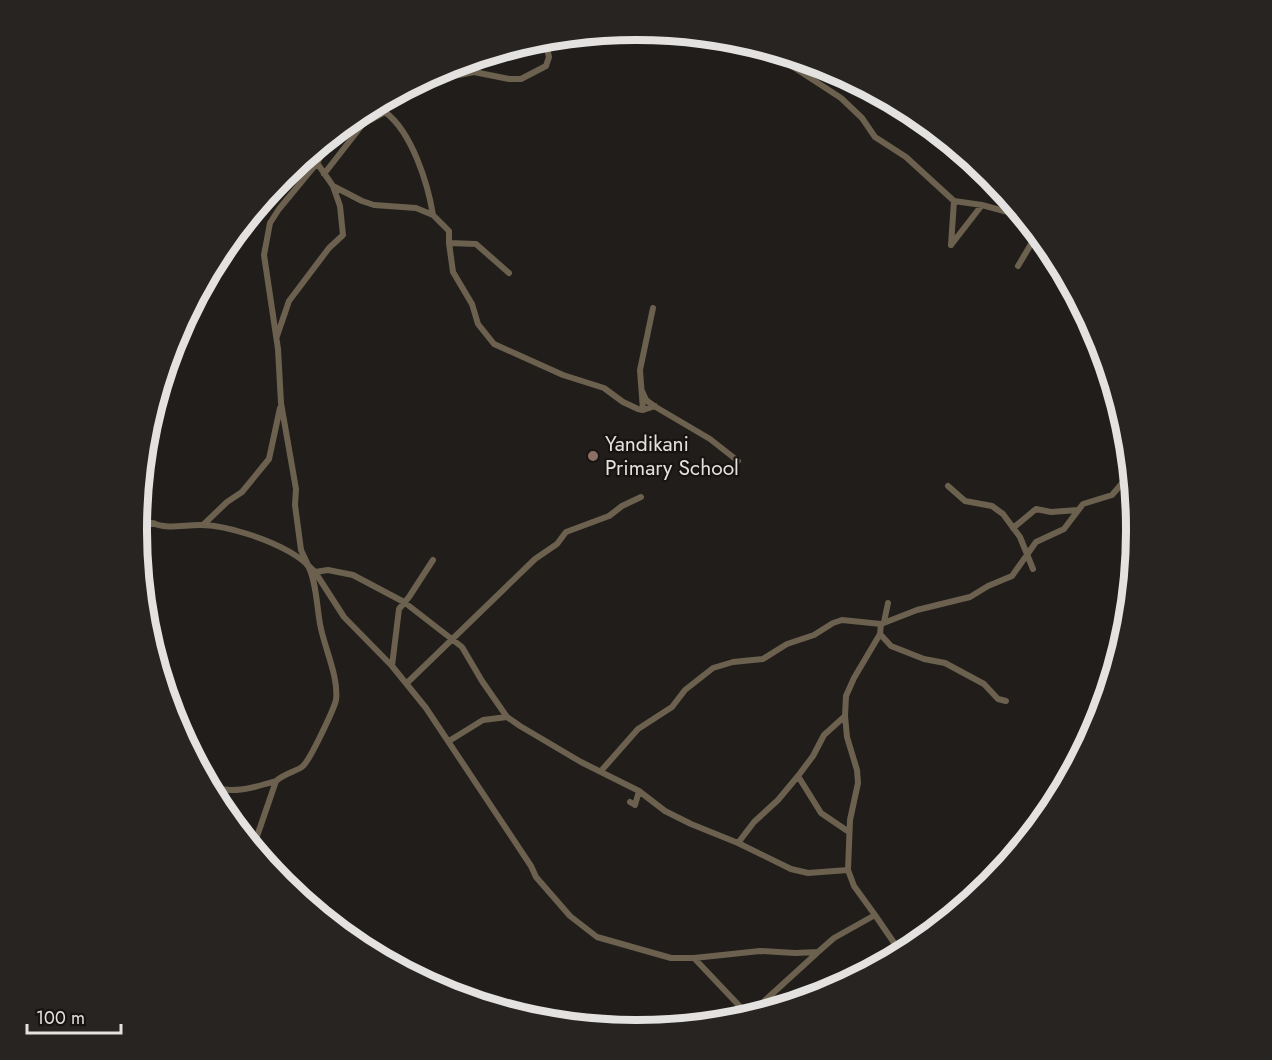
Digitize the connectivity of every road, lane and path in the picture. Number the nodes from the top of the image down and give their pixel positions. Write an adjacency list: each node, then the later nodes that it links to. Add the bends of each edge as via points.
1 (547, 49): 3 (street, via 546,66 521,79 474,72)
2 (791, 65): 10 (street, via 841,98 875,137 906,157)
3 (458, 74)
4 (388, 108): 5 (street)
5 (385, 112): 8 (street, via 363,124); 13 (street, via 395,119 422,173)
6 (321, 155): 7 (street)
7 (317, 163): 8 (street); 19 (street, via 270,223 264,255)
8 (324, 174): 9 (street)
9 (333, 186): 13 (street, via 374,205 416,208); 19 (street, via 343,235 328,248 290,301)
10 (954, 201): 11 (street); 11 (street, via 951,246)
11 (982, 205): 12 (street)
12 (1008, 212)
13 (434, 216): 14 (street, via 449,231)
14 (449, 243): 17 (street, via 476,244); 23 (street, via 453,272 472,304 478,324 494,344 563,375 599,385 623,402)
15 (1032, 243): 16 (street)
16 (1018, 266)
17 (509, 273)
18 (653, 308): 20 (street, via 640,370)
19 (276, 340): 21 (street)
20 (642, 391): 22 (street); 23 (street)
21 (281, 403): 31 (street, via 269,459 242,492); 36 (street, via 302,550)
22 (655, 406): 23 (street); 24 (street)
23 (644, 410)
24 (738, 461)
25 (1123, 483): 28 (street, via 1112,495 1083,504)
26 (948, 486): 33 (street, via 965,501 992,506)
27 (641, 497): 43 (street, via 609,516 566,532)
28 (1079, 510): 33 (street, via 1036,509); 34 (street, via 1064,529 1036,542)
29 (146, 522): 30 (street)
30 (153, 523): 31 (street, via 161,527); 32 (street)
31 (203, 525): 36 (street, via 231,528 289,552)
32 (146, 526)
33 (1013, 528): 34 (street)
34 (1027, 553): 37 (street); 41 (street, via 1012,576 970,597)
35 (433, 560): 39 (street)
36 (308, 565): 38 (street); 52 (street, via 336,701 303,767)
37 (1033, 569)
38 (315, 572): 39 (street, via 328,570 353,575); 44 (street, via 344,617)
39 (404, 602): 43 (street); 44 (street, via 399,609)
40 (888, 603): 41 (street)
41 (883, 623): 42 (street); 50 (street, via 842,620 763,658 713,668 685,690 672,707 638,729)
42 (880, 634): 46 (street, via 891,646 945,663); 47 (street, via 846,696)
43 (452, 639): 45 (street); 48 (street, via 462,647)
44 (392, 666): 45 (street)
45 (407, 683): 49 (street)
46 (1006, 701)
47 (845, 716): 51 (street, via 824,735); 56 (street, via 858,783)
48 (507, 717): 49 (street, via 483,720); 50 (street)
49 (449, 741): 63 (street, via 536,877 570,916 597,937 670,958)
50 (601, 771): 54 (street)
51 (798, 776): 56 (street, via 821,813); 58 (street)
52 (276, 781): 53 (street, via 243,790); 57 (street)
53 (221, 790)
54 (639, 791): 55 (street, via 635,805); 58 (street, via 664,811)
55 (630, 802)
56 (849, 832): 59 (street)
57 (257, 839)
58 (738, 843): 59 (street, via 791,869 808,873)
59 (848, 870): 60 (street, via 854,886)
60 (875, 915): 61 (street); 62 (street)
61 (895, 945)
62 (818, 952): 63 (street, via 760,951); 64 (street)
63 (694, 958): 65 (street)
64 (762, 1003)
65 (742, 1008)

